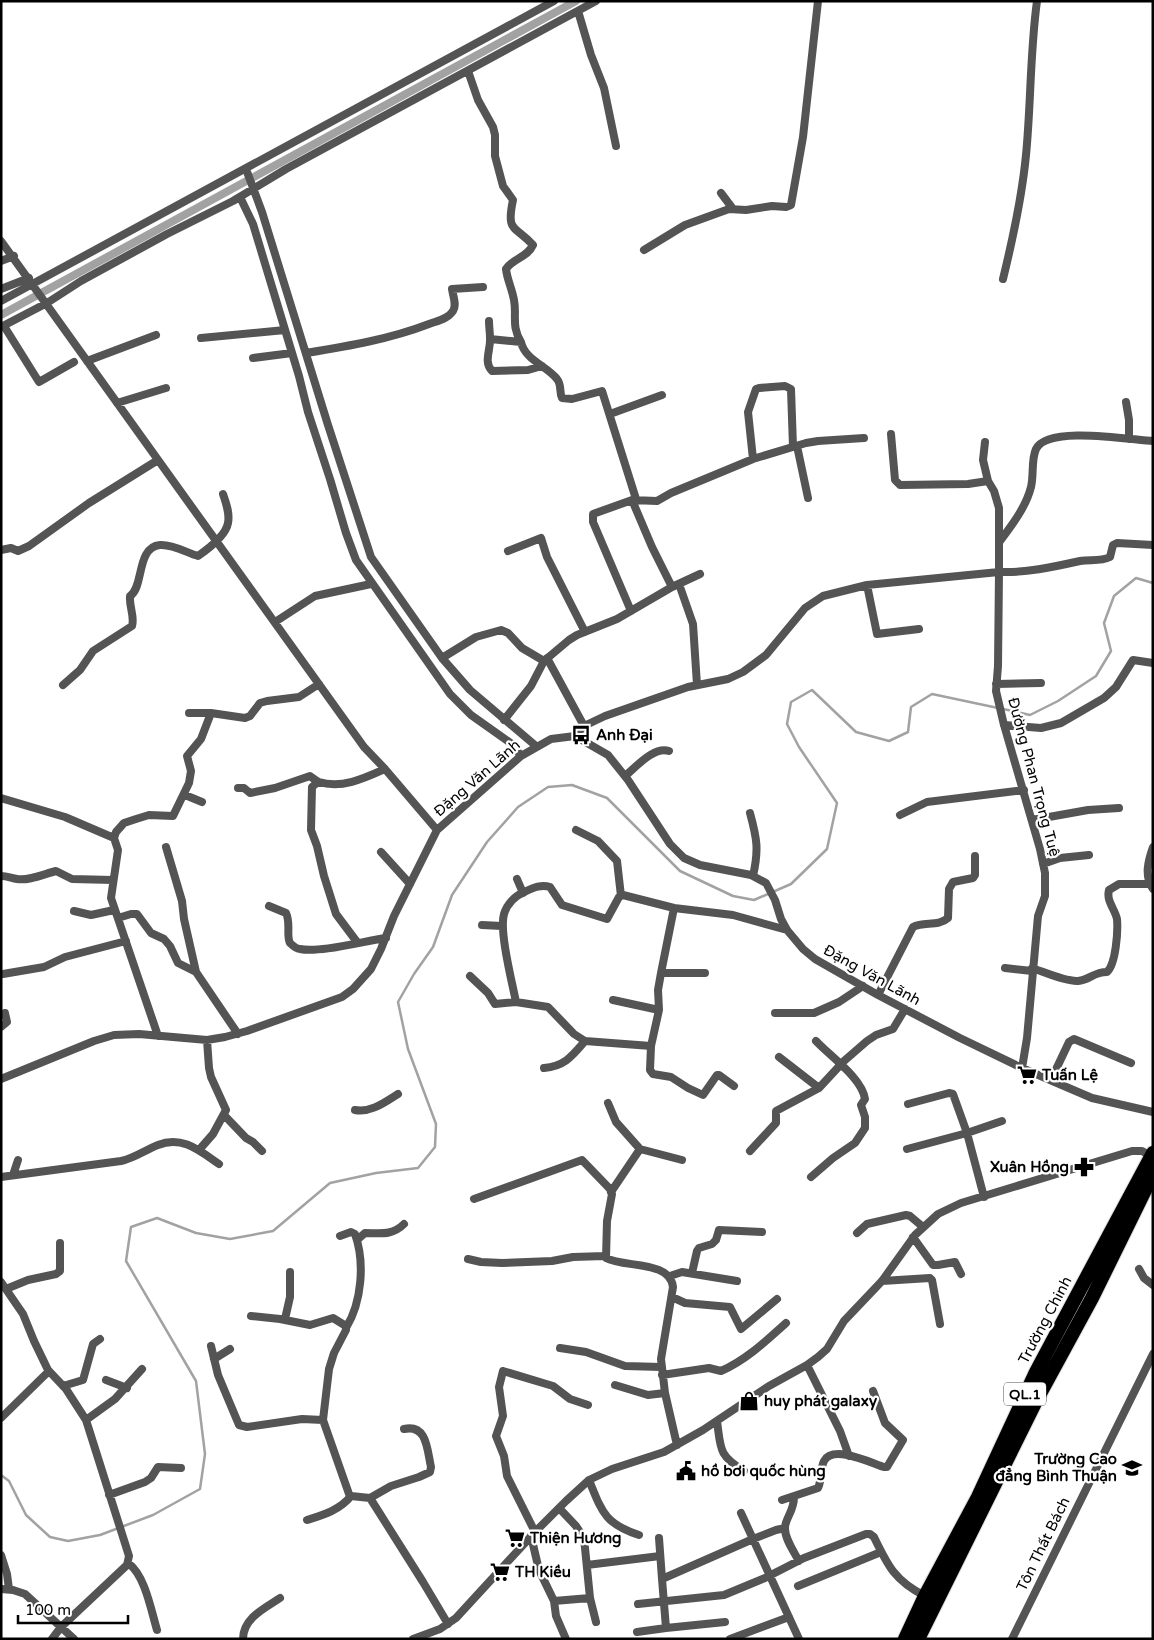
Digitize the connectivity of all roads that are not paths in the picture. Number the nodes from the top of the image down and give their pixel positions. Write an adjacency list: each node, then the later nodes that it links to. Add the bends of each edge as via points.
1 (554, 1): 8 (street)
2 (596, 1): 5 (street)
3 (818, 1): 12 (street, via 792,203 786,207)
4 (1037, 1): 17 (street, via 1023,181)
5 (578, 11): 6 (street); 7 (street, via 604,88)
6 (468, 71): 9 (street); 29 (street, via 493,128 500,178 504,190 513,200 511,223 515,231 533,245 524,257 510,263 506,269 514,302 515,331)
7 (616, 146)
8 (247, 172): 9 (street); 18 (street)
9 (253, 187): 11 (street); 31 (street)
10 (721, 193): 12 (street)
11 (240, 197): 22 (street); 25 (street, via 253,224)
12 (732, 209): 14 (street, via 685,225)
13 (1, 241): 15 (street)
14 (644, 250)
15 (14, 256): 16 (street); 18 (street)
16 (1, 261)
17 (1003, 279)
18 (33, 285): 20 (street); 21 (street); 22 (street)
19 (483, 288): 31 (street, via 452,289 454,310 448,316 402,334)
20 (1, 289)
21 (1, 301)
22 (46, 301): 24 (street); 34 (street)
23 (489, 321): 28 (street)
24 (3, 326): 33 (street, via 39,382)
25 (285, 330): 27 (street); 30 (street)
26 (156, 335): 34 (street)
27 (202, 338)
28 (490, 339): 29 (street); 35 (street, via 488,363 492,371 528,370)
29 (520, 342): 35 (street)
30 (292, 353): 32 (street); 59 (street)
31 (306, 353): 58 (street)
32 (253, 358)
33 (74, 362)
34 (87, 362): 39 (street)
35 (542, 366): 40 (street, via 559,382 562,398 572,399 602,391)
36 (166, 388): 39 (street)
37 (662, 395): 40 (street)
38 (1126, 402): 43 (street)
39 (117, 403): 48 (street)
40 (610, 414): 52 (street)
41 (890, 434): 49 (street, via 895,480 900,485)
42 (864, 438): 46 (street, via 818,441)
43 (1129, 439): 44 (street); 54 (street, via 1080,435 1039,445 1028,497)
44 (1153, 441)
45 (985, 442): 49 (street, Đường Phan Trọng Tuệ, via 983,460)
46 (795, 447): 47 (street); 47 (street, via 791,389 785,386 759,388 748,412); 51 (street)
47 (753, 459): 52 (street, via 671,492 657,501)
48 (158, 460): 53 (street); 56 (street, via 89,503 30,546 18,551 11,548)
49 (988, 481): 54 (street, Đường Phan Trọng Tuệ, via 999,508)
50 (223, 494): 53 (street, via 228,524)
51 (808, 498)
52 (634, 500): 63 (street, via 649,540); 65 (street, via 597,512 592,517)
53 (216, 540): 66 (street); 74 (street, via 198,556 166,546 153,548 146,555 136,592 130,596 132,626 93,651 80,670)
54 (1000, 541): 60 (street, Đường Phan Trọng Tuệ)
55 (1153, 545): 60 (street, via 1117,543 1113,545 1110,557 1105,559 1082,560 1025,572)
56 (1, 550)
57 (508, 551): 68 (street, via 541,538 547,557)
58 (371, 557): 59 (street); 69 (street)
59 (358, 564): 62 (street)
60 (999, 572): 64 (street); 76 (street, Đường Phan Trọng Tuệ)
61 (700, 574): 63 (street)
62 (372, 584): 66 (street, via 315,596); 85 (street, via 450,694 471,715 512,744)
63 (675, 585): 65 (street); 75 (street, via 693,624)
64 (867, 585): 67 (street, via 877,634); 75 (street, via 818,598 754,665 728,679)
65 (631, 611): 68 (street)
66 (275, 622): 73 (street)
67 (920, 629)
68 (585, 632): 70 (street)
69 (442, 658): 70 (street, via 476,637 501,630 522,648); 79 (street, via 470,690)
70 (545, 659): 79 (street, via 531,686); 81 (street)
71 (1153, 663): 80 (street, via 1134,660 1116,687 1104,698 1060,722 1041,728)
72 (1041, 683): 76 (street)
73 (319, 684): 78 (street, via 299,697 260,704 245,718); 86 (street, via 364,747)
74 (63, 685)
75 (697, 685): 81 (street, via 630,706)
76 (996, 687): 80 (street, Đường Phan Trọng Tuệ)
77 (188, 713): 78 (street)
78 (211, 713): 91 (street, via 201,739 187,756 191,775)
79 (504, 720): 83 (street)
80 (1004, 725): 90 (street, Đường Phan Trọng Tuệ)
81 (584, 726): 82 (street)
82 (575, 736): 83 (street, Đặng Văn Lãnh, via 551,739); 87 (street, via 608,755)
83 (536, 746): 85 (street, Đặng Văn Lãnh)
84 (669, 751): 87 (street, via 656,751)
85 (521, 756): 98 (street, Đặng Văn Lãnh)
86 (386, 769): 88 (street, via 358,781); 98 (street)
87 (625, 776): 108 (street, via 665,837 684,858 700,865)
88 (318, 782): 89 (street, via 310,776 250,793); 125 (street, via 312,788 311,830 334,909)
89 (238, 788)
90 (1024, 790): 96 (street, via 927,802); 97 (street, Đường Phan Trọng Tuệ)
91 (184, 795): 93 (street); 100 (street, via 173,816 149,815 124,823)
92 (1, 798): 100 (street, via 65,817)
93 (202, 802)
94 (1119, 808): 97 (street)
95 (750, 813): 108 (street, via 758,845)
96 (900, 815)
97 (1032, 820): 106 (street, Đường Phan Trọng Tuệ)
98 (437, 830): 111 (street, Đặng Văn Lãnh)
99 (576, 830): 114 (street, via 598,841 617,861)
100 (114, 838): 110 (street, via 118,850)
101 (166, 847): 128 (street, via 182,901)
102 (1153, 847): 112 (street, via 1148,867)
103 (382, 852): 111 (street)
104 (1089, 855): 106 (street, via 1060,858)
105 (974, 856): 134 (street, via 973,878 953,882 949,889 948,918 943,922 913,927)
106 (1043, 864): 127 (street, Đường Phan Trọng Tuệ, via 1045,896 1038,916)
107 (1, 876): 110 (street, via 27,879 56,871 72,879)
108 (753, 876): 122 (street, Đặng Văn Lãnh, via 766,883)
109 (517, 879): 113 (street)
110 (113, 880): 117 (street, via 111,898)
111 (410, 884): 123 (street, Đặng Văn Lãnh)
112 (1151, 887): 127 (street, via 1120,884 1108,893 1117,920 1117,934 1112,965 1107,972 1096,972 1086,979 1074,981)
113 (523, 892): 114 (street, via 544,885 550,887 562,904 607,919); 121 (street, via 513,899 504,913)
114 (621, 896): 116 (street)
115 (269, 906): 125 (street, via 287,915 289,942 296,948 318,949)
116 (674, 908): 122 (street, via 733,915); 129 (street)
117 (114, 910): 118 (street, via 91,915); 119 (street)
118 (74, 911)
119 (118, 918): 124 (street); 128 (street, via 137,914 151,933 170,946 178,963)
120 (482, 925): 121 (street)
121 (502, 926): 136 (street)
122 (787, 930): 133 (street, Đặng Văn Lãnh, via 815,959)
123 (386, 938): 125 (street); 142 (street, Đặng Văn Lãnh, via 371,969 348,993)
124 (126, 941): 131 (street, via 64,957 44,967); 143 (street)
125 (357, 942)
126 (1005, 968): 127 (street)
127 (1032, 970): 152 (street, Đường Phan Trọng Tuệ, via 1028,1038)
128 (196, 972): 142 (street)
129 (661, 973): 130 (street); 138 (street)
130 (705, 973)
131 (3, 974)
132 (470, 976): 136 (street, via 495,1004)
133 (862, 986): 134 (street, Đặng Văn Lãnh); 140 (street, via 839,1002 814,1013)
134 (878, 995): 137 (street, Đặng Văn Lãnh)
135 (613, 1000): 138 (street)
136 (516, 1002): 145 (street, via 548,1007)
137 (905, 1009): 150 (street, via 893,1029 876,1035); 152 (street, Đặng Văn Lãnh)
138 (659, 1010): 147 (street)
139 (5, 1013): 141 (street, via 7,1022)
140 (775, 1013)
141 (1, 1027)
142 (238, 1034): 144 (street, Đặng Văn Lãnh)
143 (158, 1036): 144 (street, Đặng Văn Lãnh); 153 (street, Đặng Văn Lãnh, via 127,1034 107,1037)
144 (207, 1040): 162 (street, via 211,1077 225,1107)
145 (585, 1041): 147 (street); 151 (street, via 564,1063)
146 (816, 1041): 150 (street)
147 (651, 1046): 155 (street, via 649,1066 653,1074 671,1077 703,1095 717,1075)
148 (779, 1057): 156 (street)
149 (1131, 1063): 154 (street, via 1074,1039 1069,1042)
150 (840, 1065): 156 (street); 177 (street, via 857,1081 865,1096 860,1105 865,1128 855,1142)
151 (544, 1068)
152 (1022, 1068): 154 (street, Đặng Văn Lãnh)
153 (1, 1079)
154 (1052, 1080): 161 (street, Đặng Văn Lãnh, via 1092,1098)
155 (734, 1086)
156 (819, 1088): 169 (street, via 776,1111 776,1123)
157 (398, 1094): 160 (street, via 373,1108)
158 (608, 1103): 165 (street, via 616,1122)
159 (908, 1104): 164 (street, via 953,1094)
160 (355, 1110)
161 (1153, 1112)
162 (224, 1115): 167 (street); 168 (street)
163 (1002, 1121): 164 (street)
164 (967, 1133): 166 (street); 179 (street)
165 (640, 1149): 172 (street); 178 (street)
166 (907, 1149)
167 (199, 1150): 173 (street); 175 (street, via 189,1144 172,1142 121,1161)
168 (262, 1151)
169 (750, 1151)
170 (1152, 1155): 179 (street, via 1132,1151); 259 (highway, Trường Chinh / QL.1, via 1036,1372 978,1497)
171 (18, 1160): 175 (street)
172 (682, 1160)
173 (219, 1164)
174 (1153, 1174): 281 (highway, Trường Chinh / QL.1)
175 (13, 1175): 176 (street)
176 (1, 1177)
177 (811, 1177)
178 (611, 1192): 180 (street, via 582,1160); 189 (street)
179 (984, 1196): 182 (street, via 944,1210)
180 (474, 1199)
181 (404, 1224): 187 (street, via 389,1234 365,1233)
182 (923, 1227): 184 (street, via 906,1215 867,1224); 186 (street)
183 (762, 1232): 194 (street, via 719,1230 712,1244 697,1251)
184 (857, 1233)
185 (340, 1236): 187 (street, via 350,1232 356,1234)
186 (913, 1238): 191 (street); 199 (street)
187 (357, 1240): 208 (street, via 362,1269 360,1285)
188 (60, 1243): 200 (street, via 60,1271)
189 (605, 1256): 190 (street, via 502,1263); 196 (street, via 607,1260 651,1268)
190 (468, 1259)
191 (933, 1265): 195 (street, via 955,1262); 197 (street)
192 (1139, 1269): 201 (street)
193 (290, 1272): 205 (street, via 290,1297)
194 (692, 1273): 196 (street); 198 (street)
195 (961, 1274)
196 (670, 1276): 202 (street, via 674,1287)
197 (930, 1278): 199 (street); 207 (street)
198 (737, 1281)
199 (882, 1281): 215 (street, via 844,1321 827,1349)
200 (4, 1286): 218 (street, via 23,1314)
201 (1153, 1286)
202 (672, 1297): 203 (street, via 685,1303 730,1306 741,1329); 217 (street, via 662,1351)
203 (776, 1299)
204 (251, 1316): 205 (street)
205 (285, 1319): 208 (street, via 310,1325 333,1318)
206 (786, 1323): 217 (street, via 737,1363 721,1371 709,1368)
207 (940, 1324)
208 (346, 1328): 228 (street, via 329,1369)
209 (100, 1340): 221 (street, via 93,1344 83,1380)
210 (211, 1346): 214 (street)
211 (560, 1348): 217 (street, via 586,1352 625,1366)
212 (230, 1349): 214 (street)
213 (1153, 1354): 282 (street, Tôn Thất Bách)
214 (214, 1359): 228 (street, via 239,1425)
215 (807, 1365): 229 (street); 232 (street)
216 (142, 1369): 222 (street)
217 (662, 1371): 224 (street)
218 (49, 1372): 221 (street); 226 (street)
219 (106, 1380): 222 (street)
220 (615, 1385): 224 (street, via 648,1395)
221 (63, 1386): 227 (street)
222 (126, 1388): 227 (street)
223 (873, 1391): 232 (street, via 885,1423 903,1440 886,1467)
224 (665, 1394): 231 (street)
225 (588, 1405): 245 (street, via 570,1399 553,1386 503,1371 499,1387 503,1416 496,1436 503,1452 507,1476)
226 (1, 1418)
227 (86, 1420): 236 (street)
228 (322, 1420): 237 (street)
229 (717, 1421): 231 (street); 234 (street, via 722,1453 730,1463)
230 (404, 1429): 239 (street, via 411,1427 422,1434 430,1472 391,1486)
231 (677, 1445): 235 (street)
232 (849, 1456): 238 (street, via 836,1454 826,1458 818,1488)
233 (181, 1468): 236 (street, via 158,1467 148,1480)
234 (744, 1471)
235 (589, 1480): 241 (street); 246 (street, via 609,1520 622,1530)
236 (109, 1495): 253 (street, via 129,1556)
237 (351, 1496): 239 (street); 243 (street, via 341,1506)
238 (794, 1497): 240 (street); 244 (street)
239 (370, 1498): 268 (street)
240 (782, 1500)
241 (559, 1508): 245 (street); 254 (street, via 584,1538)
242 (741, 1513): 248 (street)
243 (307, 1520)
244 (785, 1528): 248 (street); 252 (street)
245 (533, 1534): 262 (street, via 539,1570); 268 (street, via 465,1610)
246 (639, 1535)
247 (659, 1538): 251 (street)
248 (753, 1538): 255 (street); 256 (street)
249 (881, 1552): 252 (street, via 874,1538 866,1534); 257 (street); 259 (street, via 894,1574 906,1586)
250 (1, 1555): 258 (street, via 7,1574)
251 (660, 1556): 254 (street); 256 (street)
252 (798, 1561): 255 (street)
253 (128, 1563): 269 (street); 271 (street, via 136,1568 141,1578)
254 (587, 1565): 261 (street)
255 (769, 1575): 263 (street, via 724,1595); 265 (street)
256 (662, 1579): 263 (street)
257 (798, 1586)
258 (5, 1589): 269 (street, via 24,1594)
259 (924, 1596): 280 (highway, Trường Chinh / QL.1)
260 (280, 1598): 275 (street, via 246,1625)
261 (590, 1598): 262 (street); 266 (street)
262 (554, 1601): 277 (street, via 556,1616)
263 (664, 1602): 264 (street); 270 (street)
264 (638, 1604)
265 (789, 1617): 278 (street); 279 (street)
266 (596, 1622)
267 (726, 1622): 270 (street)
268 (448, 1624): 276 (street)
269 (61, 1627): 273 (street); 274 (street)
270 (666, 1628): 272 (street)
271 (157, 1630)
272 (637, 1632)
273 (52, 1639)
274 (74, 1639)
275 (243, 1639)
276 (413, 1639)
277 (566, 1639)
278 (730, 1639)
279 (799, 1639)
280 (905, 1639)
281 (918, 1639)
282 (1012, 1639)

